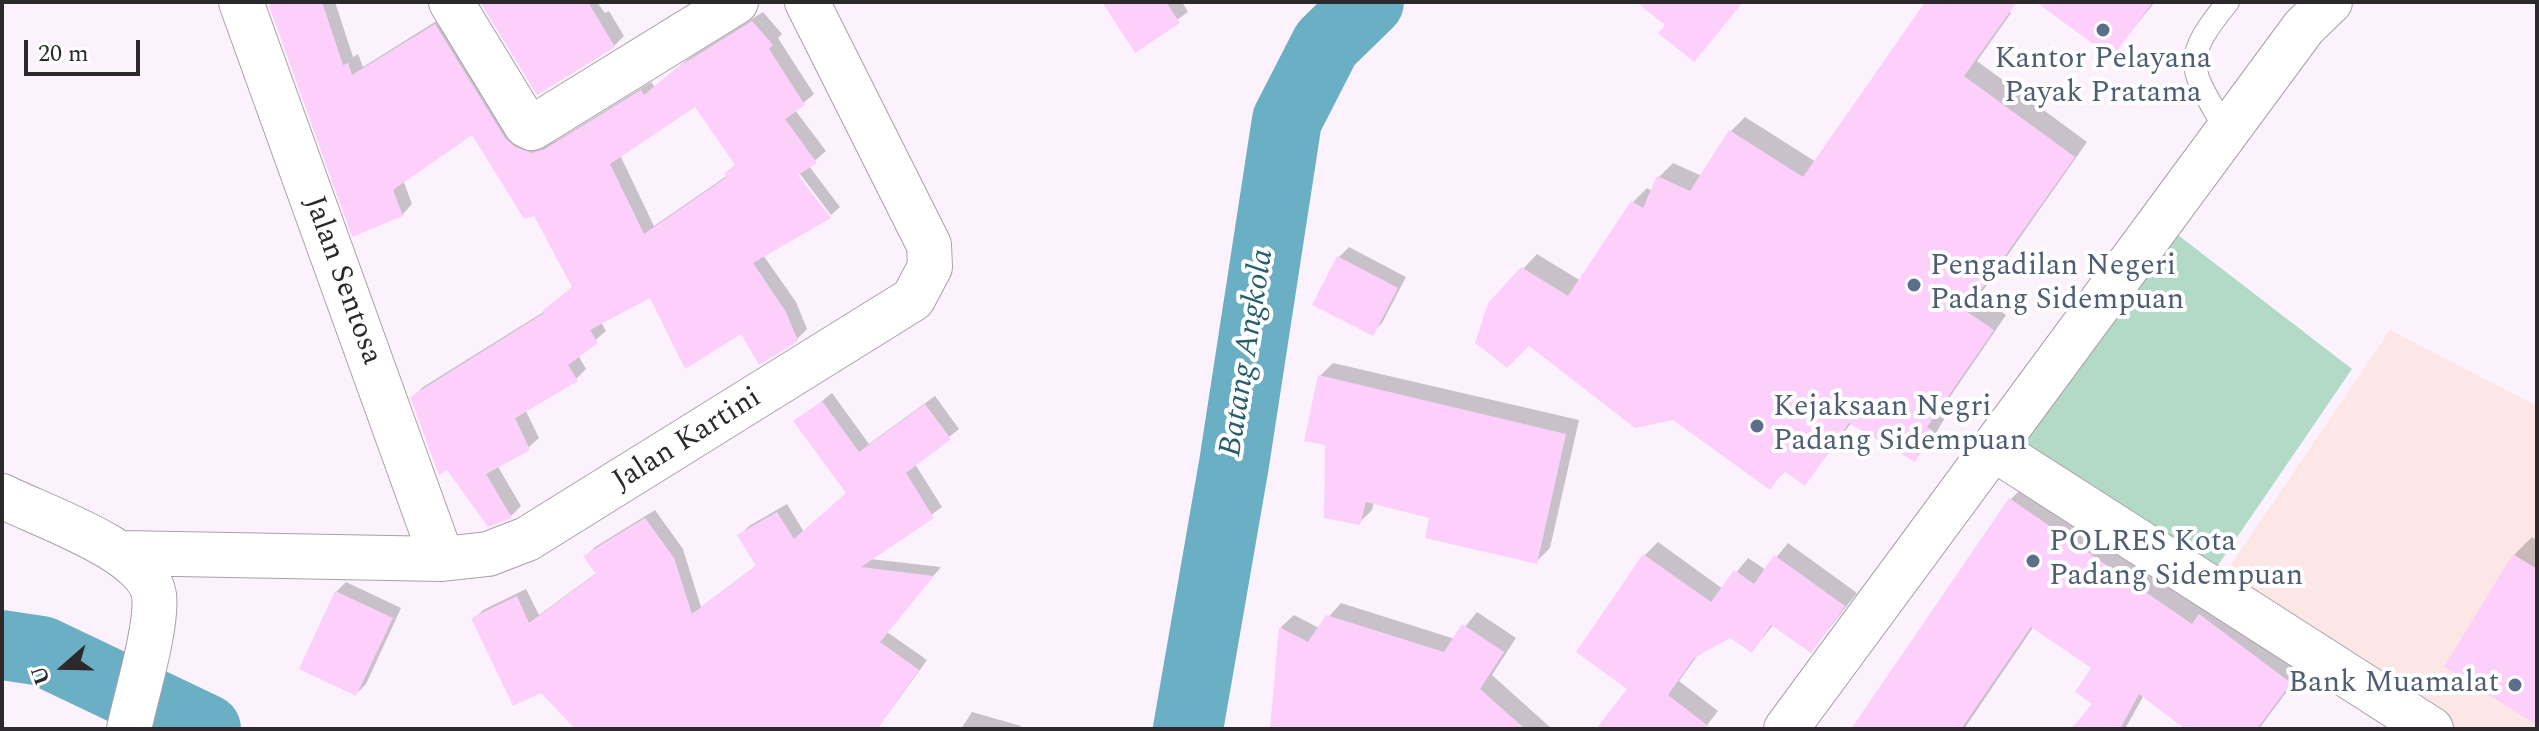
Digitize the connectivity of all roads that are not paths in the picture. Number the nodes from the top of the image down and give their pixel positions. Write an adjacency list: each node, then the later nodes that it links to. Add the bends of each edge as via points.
1 (241, 2): 11 (street, Jalan Sentosa)
2 (451, 2): 3 (street, via 532,128)
3 (736, 2)
4 (807, 2): 11 (street, Jalan Kartini, via 924,232 930,267 921,290 881,321 527,539 488,554)
5 (2228, 2): 7 (lane, via 2203,32 2192,60)
6 (2330, 2): 7 (street, via 2304,27)
7 (2227, 132): 8 (street)
8 (1994, 449): 13 (street); 14 (street)
9 (2, 496): 10 (street)
10 (123, 553): 11 (street, Jalan Kartini); 12 (street, via 151,585 154,599)
11 (442, 559)
12 (129, 729)
13 (1786, 729)
14 (2431, 729)

